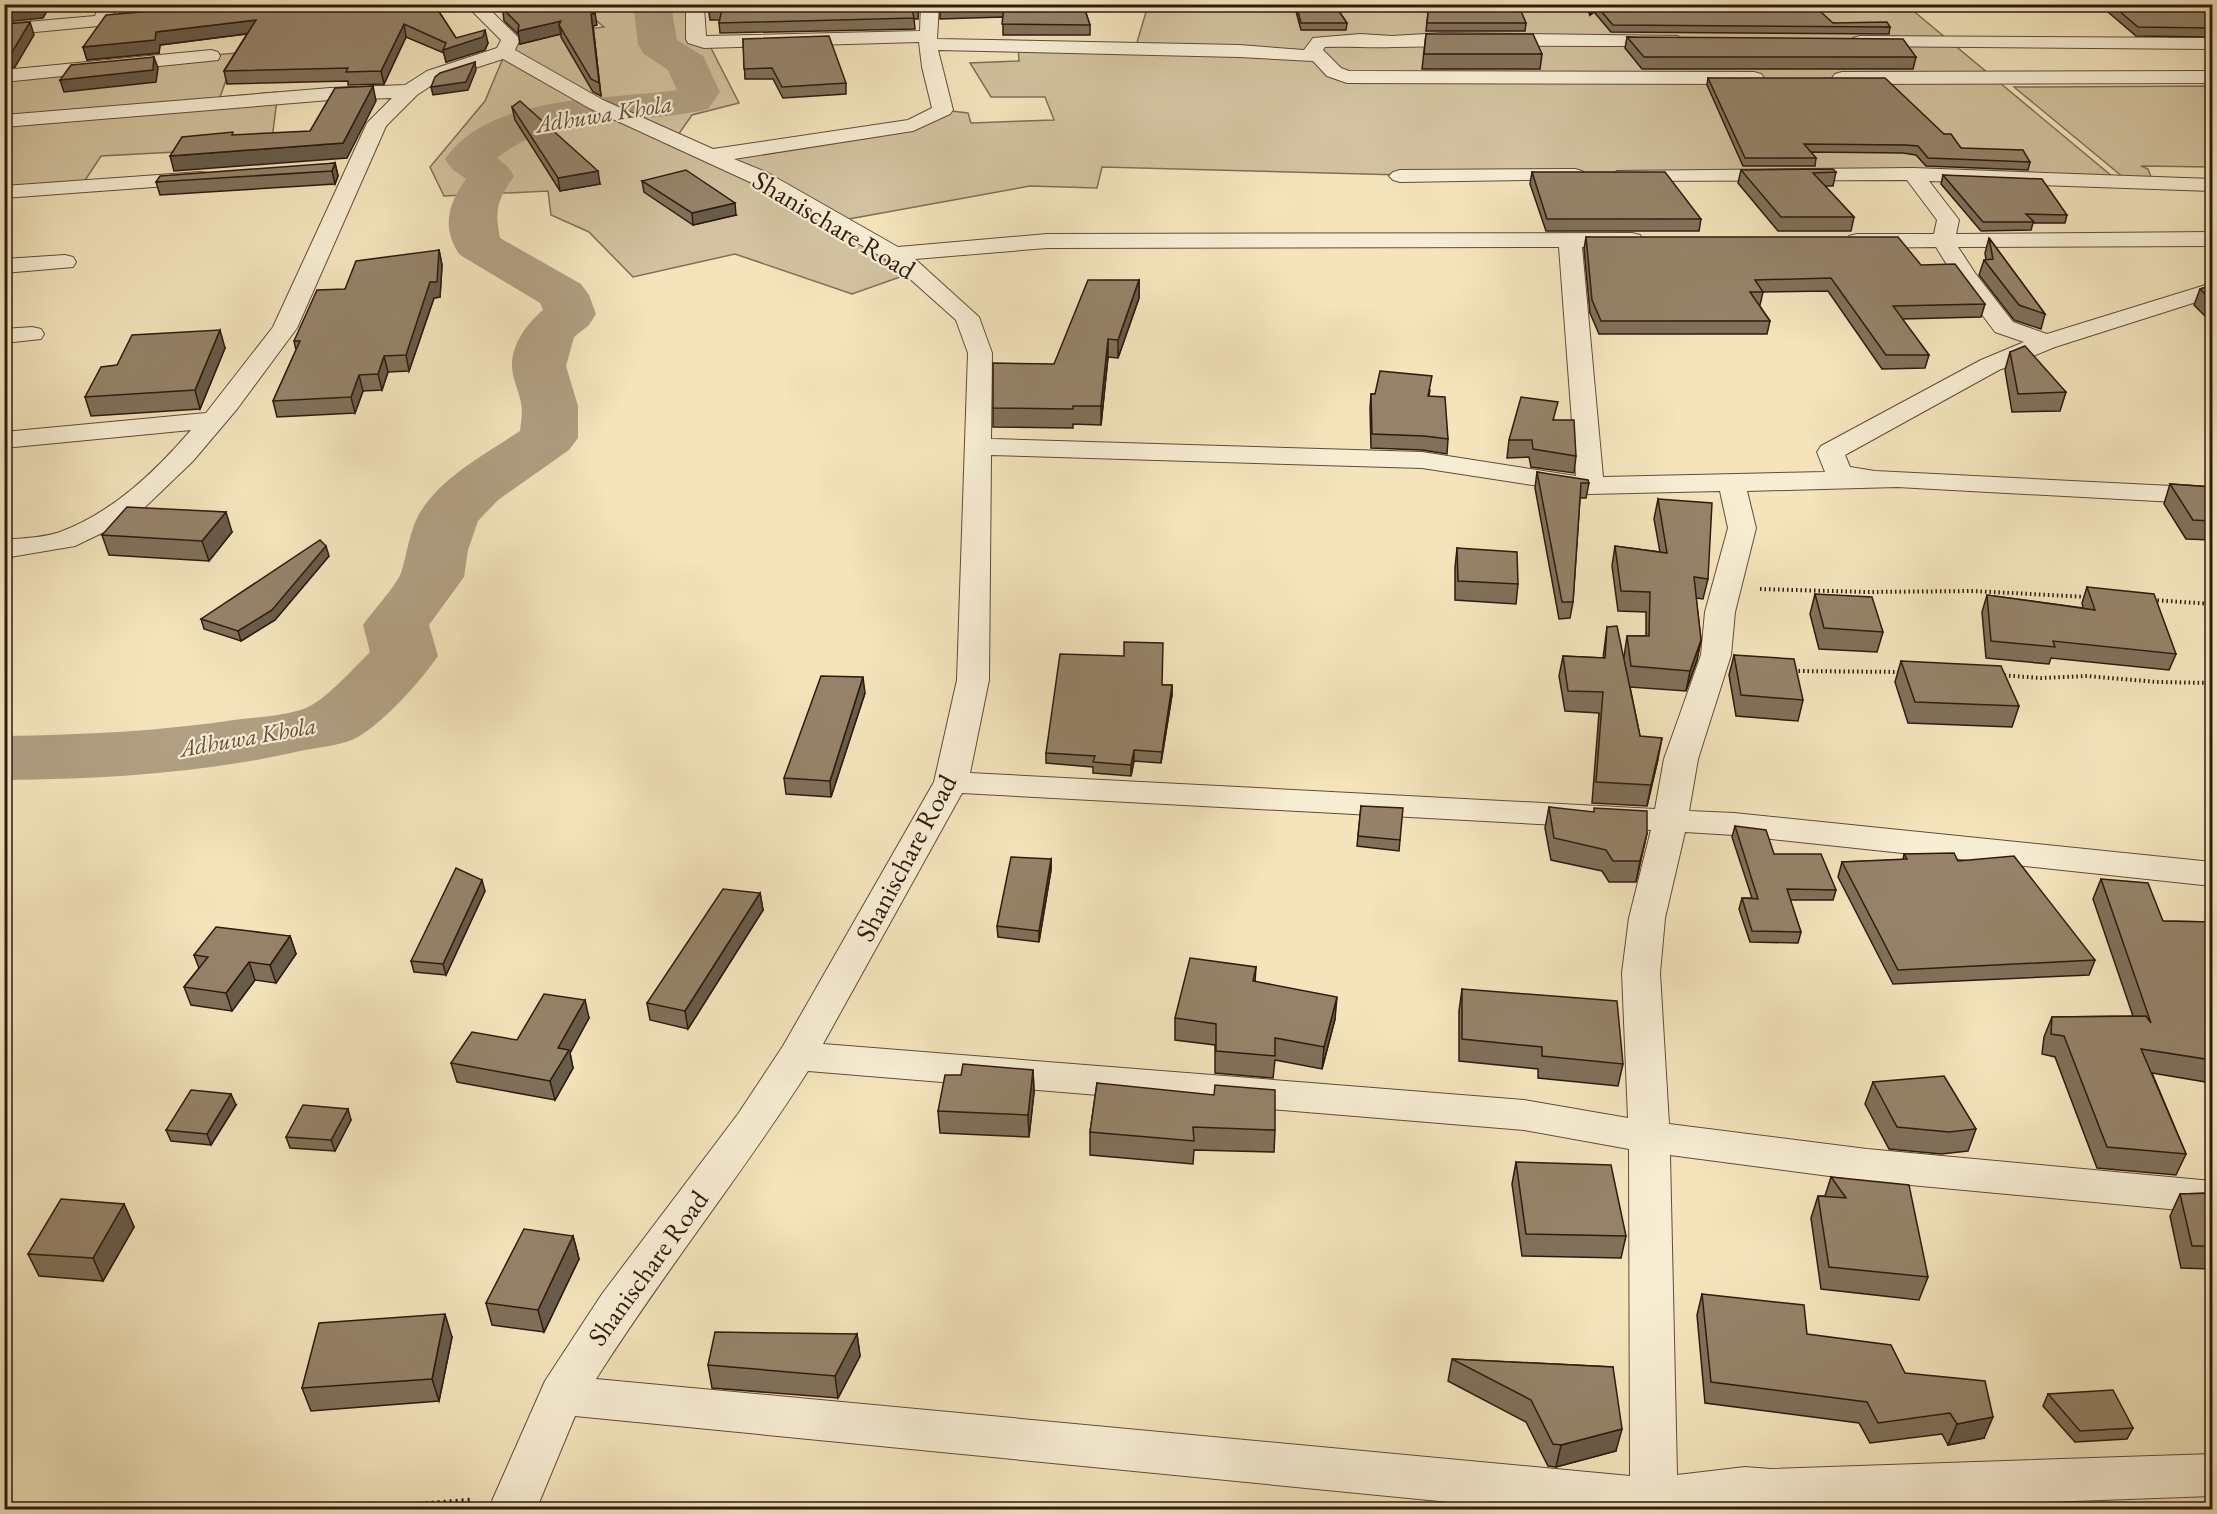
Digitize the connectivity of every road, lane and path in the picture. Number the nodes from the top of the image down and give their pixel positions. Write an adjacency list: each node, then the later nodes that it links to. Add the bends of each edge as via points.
1 (473, 4): 18 (street, via 511,39)
2 (930, 4): 14 (street)
3 (1455, 4): 4 (street)
4 (1653, 5)
5 (1756, 5): 6 (street)
6 (1960, 5): 7 (street)
7 (2212, 5)
8 (695, 6): 9 (street); 14 (street, via 695,39 704,42)
9 (718, 7)
10 (105, 13): 11 (street); 12 (street)
11 (125, 19)
12 (4, 30)
13 (980, 33): 14 (street)
14 (928, 38): 20 (street); 27 (street, via 943,110 913,125)
15 (1684, 41): 20 (street, via 1360,40 1320,42 1313,50)
16 (1837, 42): 17 (street)
17 (2212, 44)
18 (506, 52): 25 (street, via 434,75); 27 (street, Shanischare Road, via 596,104)
19 (211, 56): 21 (street)
20 (1318, 56): 22 (street, via 1334,72 1347,77)
21 (4, 76)
22 (1767, 78)
23 (1827, 78): 24 (street)
24 (2212, 78)
25 (410, 92): 26 (street, via 330,94); 45 (street, via 377,123 344,167 285,328)
26 (4, 122)
27 (710, 156): 38 (street, Shanischare Road, via 760,178)
28 (1913, 174): 29 (street); 31 (street); 37 (street, via 1947,220)
29 (1400, 176)
30 (218, 177): 32 (street)
31 (2212, 185)
32 (4, 192)
33 (2212, 238): 37 (street)
34 (1570, 240): 35 (street); 38 (street, via 1047,241); 50 (street)
35 (1651, 240)
36 (1838, 241): 37 (street)
37 (1942, 241): 44 (street, via 2004,327)
38 (893, 254): 47 (street, Shanischare Road, via 967,317 980,353)
39 (65, 262): 40 (street)
40 (4, 266)
41 (2212, 290): 44 (street)
42 (32, 334): 43 (street)
43 (4, 336)
44 (2046, 342): 48 (street, via 1990,365 1830,452 1839,474)
45 (215, 420): 46 (street); 52 (street, via 131,505 65,540)
46 (4, 440)
47 (977, 447): 50 (street, via 1422,460); 61 (street, Shanischare Road, via 974,680)
48 (1897, 479): 49 (street); 51 (street)
49 (1732, 484): 50 (street); 53 (street, via 1742,528)
50 (1590, 486)
51 (2212, 496)
52 (4, 549)
53 (1726, 588): 54 (path, via 1973,591); 62 (street, via 1716,655 1681,759)
54 (2090, 597)
55 (2146, 600): 56 (path)
56 (2212, 604)
57 (1784, 670): 58 (path)
58 (1913, 672)
59 (1995, 675): 60 (path)
60 (2212, 683)
61 (951, 782): 62 (street); 64 (street, Shanischare Road)
62 (1670, 820): 63 (street); 65 (street, via 1647,918 1641,973)
63 (2212, 874)
64 (797, 1056): 65 (street, via 1524,1115); 67 (street, Shanischare Road, via 752,1125 618,1307)
65 (1649, 1138): 66 (street, via 1758,1154); 69 (street)
66 (2212, 1197)
67 (561, 1395): 69 (street); 71 (street, Shanischare Road)
68 (2212, 1475): 70 (street)
69 (1654, 1500): 70 (street, via 1745,1488)
70 (1774, 1500)
71 (515, 1503): 72 (path)
72 (342, 1509)

